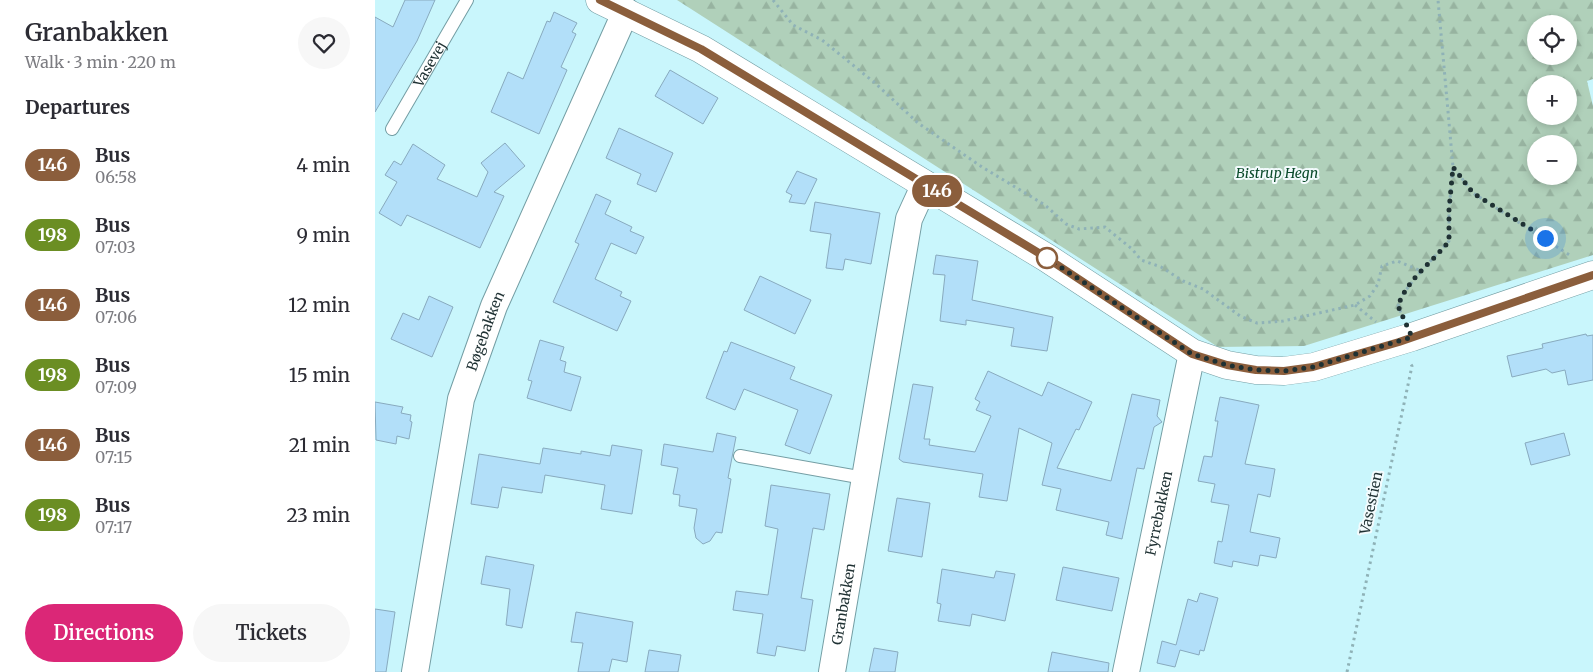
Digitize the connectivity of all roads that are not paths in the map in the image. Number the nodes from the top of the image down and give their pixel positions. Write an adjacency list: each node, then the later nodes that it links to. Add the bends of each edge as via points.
1 (467, 0): 4 (lane, Vasevej)
2 (600, 0): 3 (street)
3 (626, 11): 5 (street, via 701,49); 10 (street, Bøgebakken, via 494,306 461,399)
4 (392, 129)
5 (925, 184): 7 (street, via 1064,269); 9 (street, Granbakken, via 909,220)
6 (1584, 267): 7 (street, via 1406,340 1313,367 1256,370)
7 (1192, 354): 12 (street, Fyrrebakken)
8 (740, 456): 9 (lane)
9 (864, 478): 11 (street, Granbakken)
10 (415, 672)
11 (832, 672)
12 (1126, 672)

